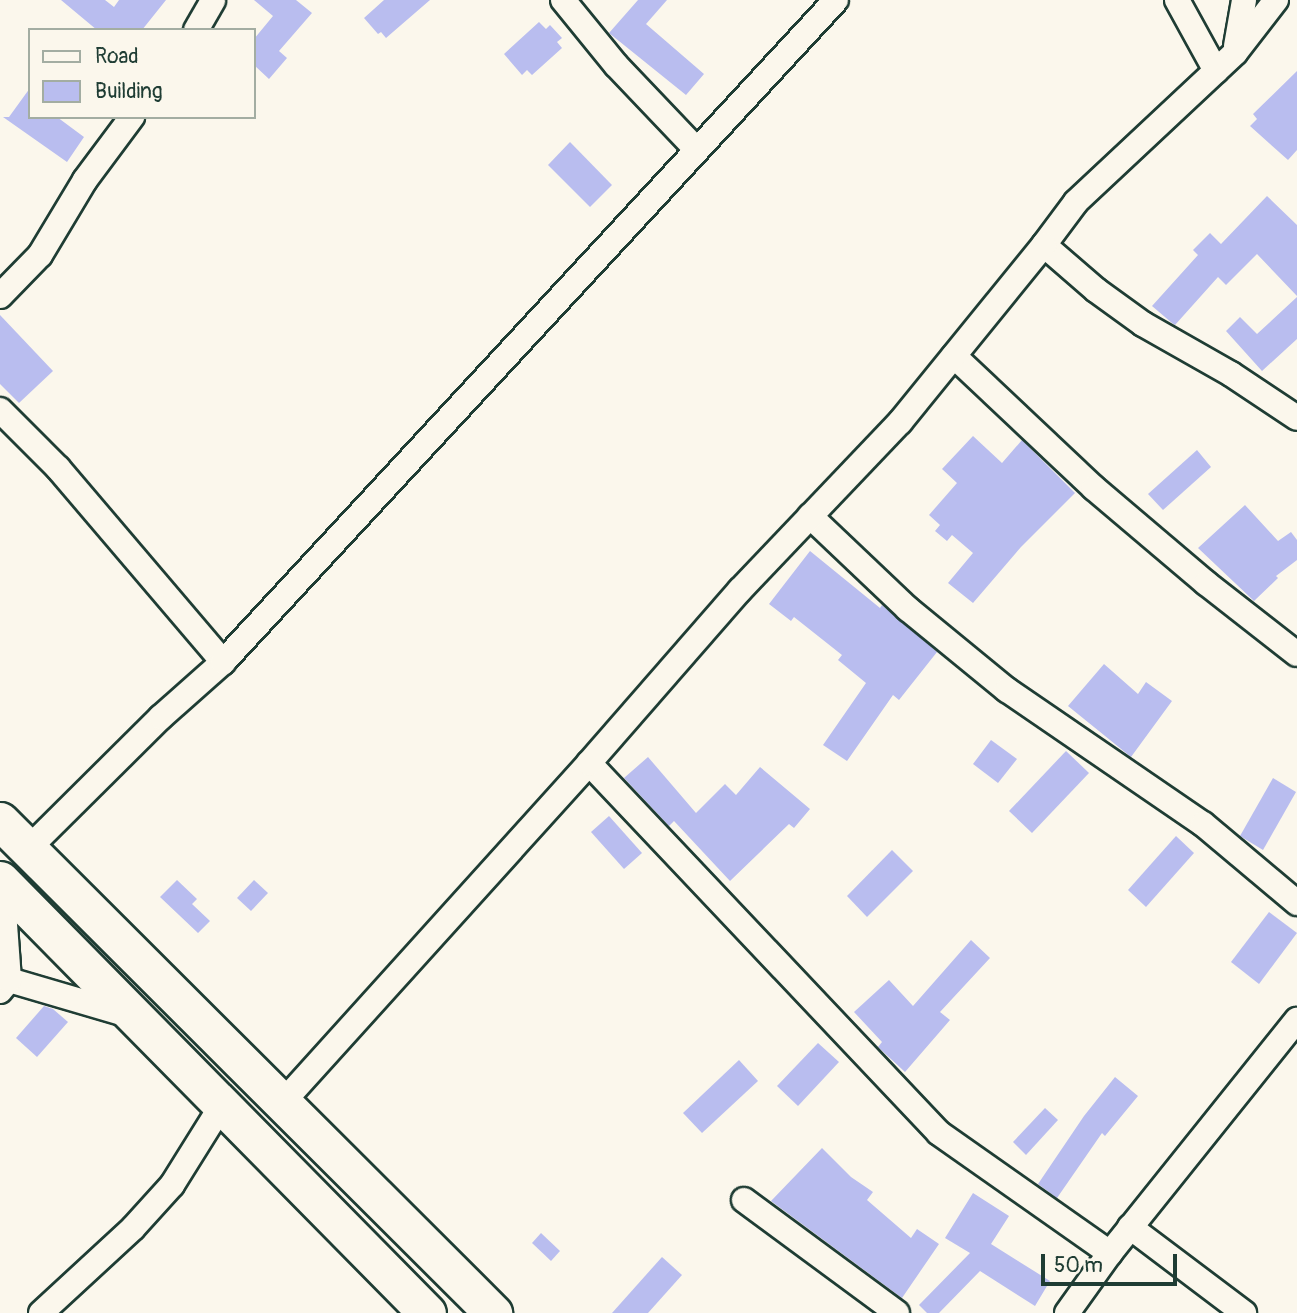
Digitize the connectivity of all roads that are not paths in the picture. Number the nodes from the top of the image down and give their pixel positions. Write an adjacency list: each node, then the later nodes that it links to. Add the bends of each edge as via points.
1 (214, 0): 7 (street)
2 (563, 0): 11 (street, via 616,65)
3 (836, 0): 11 (street)
4 (1177, 0): 9 (street)
5 (1244, 0): 8 (street)
6 (1276, 0): 8 (street)
7 (197, 28)
8 (1235, 53): 9 (street)
9 (1216, 71): 12 (street, via 1076,202)
10 (131, 119): 13 (street, via 85,180 40,255)
11 (697, 150): 19 (street)
12 (1044, 245): 14 (street); 16 (street, via 1143,324)
13 (0, 296)
14 (954, 356): 17 (street, via 900,422); 18 (street, via 1094,488)
15 (0, 410): 19 (street, via 58,468)
16 (1297, 418)
17 (810, 516): 20 (street); 24 (street, via 908,610 1007,690 1203,824)
18 (1297, 654)
19 (223, 662): 22 (street)
20 (589, 763): 28 (street); 32 (street, via 939,1133)
21 (0, 821): 22 (highway)
22 (28, 849): 28 (highway)
23 (1, 881): 25 (street); 26 (highway)
24 (1297, 903)
25 (5, 985): 26 (street)
26 (131, 1016): 29 (highway)
27 (1296, 1024): 31 (street)
28 (283, 1102): 35 (highway)
29 (222, 1105): 33 (street, via 172,1185); 34 (highway)
30 (744, 1200): 36 (street)
31 (1130, 1227): 32 (street); 38 (street)
32 (1110, 1253): 37 (street)
33 (41, 1313)
34 (427, 1313)
35 (493, 1313)
36 (897, 1313)
37 (1067, 1313)
38 (1244, 1313)

